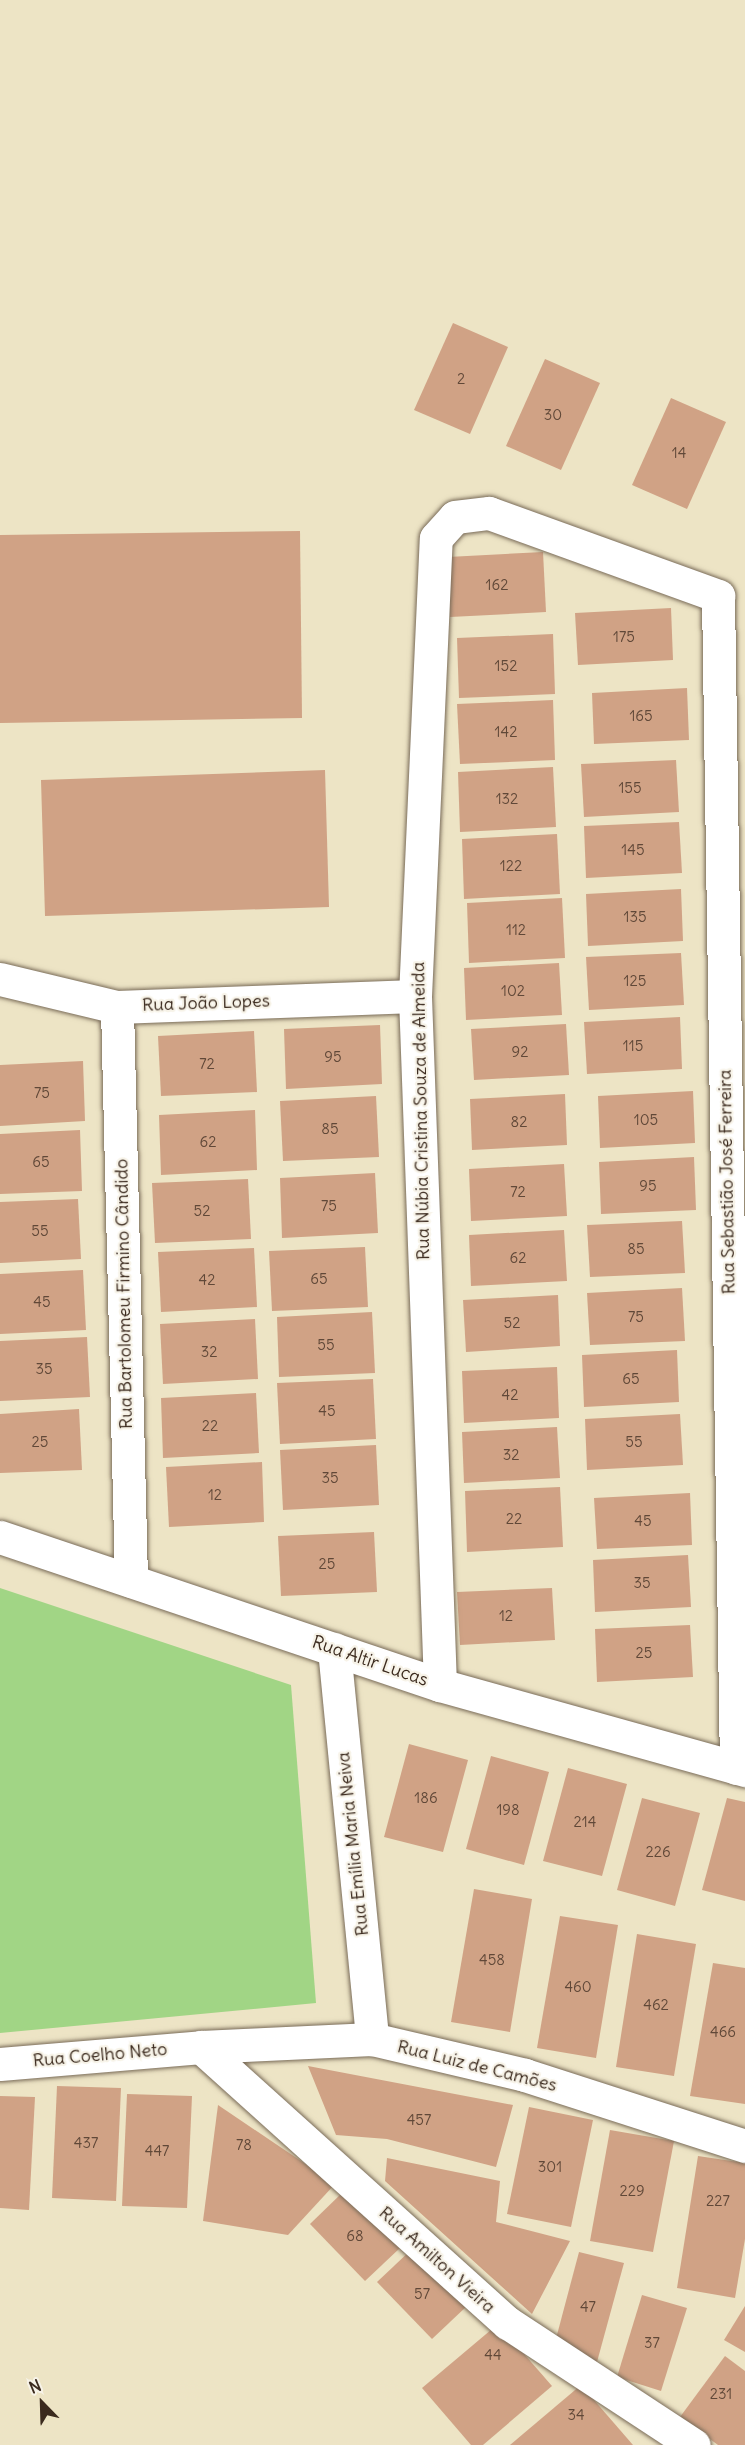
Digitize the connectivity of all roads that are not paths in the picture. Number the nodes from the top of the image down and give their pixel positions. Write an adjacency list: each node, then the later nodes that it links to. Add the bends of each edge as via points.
1 (718, 596): 3 (street, Rua Núbia Cristina Souza de Almeida, via 489,513 455,517 436,538); 9 (street, Rua Sebastião José Ferreira)
2 (0, 979): 4 (street, Rua João Lopes)
3 (415, 996): 4 (street, Rua João Lopes); 8 (street, Rua Núbia Cristina Souza de Almeida)
4 (117, 1007): 6 (street, Rua Bartolomeu Firmino Cândido)
5 (0, 1537): 6 (street, Rua Altir Lucas)
6 (131, 1581): 7 (street, Rua Altir Lucas)
7 (334, 1649): 8 (street, Rua Altir Lucas); 10 (street, Rua Emília Maria Neiva)
8 (440, 1685): 9 (street, Rua Altir Lucas)
9 (740, 1769)
10 (372, 2039): 11 (street, Rua Luiz de Camões); 13 (street, Rua Luiz de Camões, via 525,2075)
11 (201, 2047): 12 (street, Rua Coelho Neto); 14 (street, Rua Amilton Vieira, via 508,2324)
12 (0, 2064)
13 (745, 2146)
14 (694, 2445)

